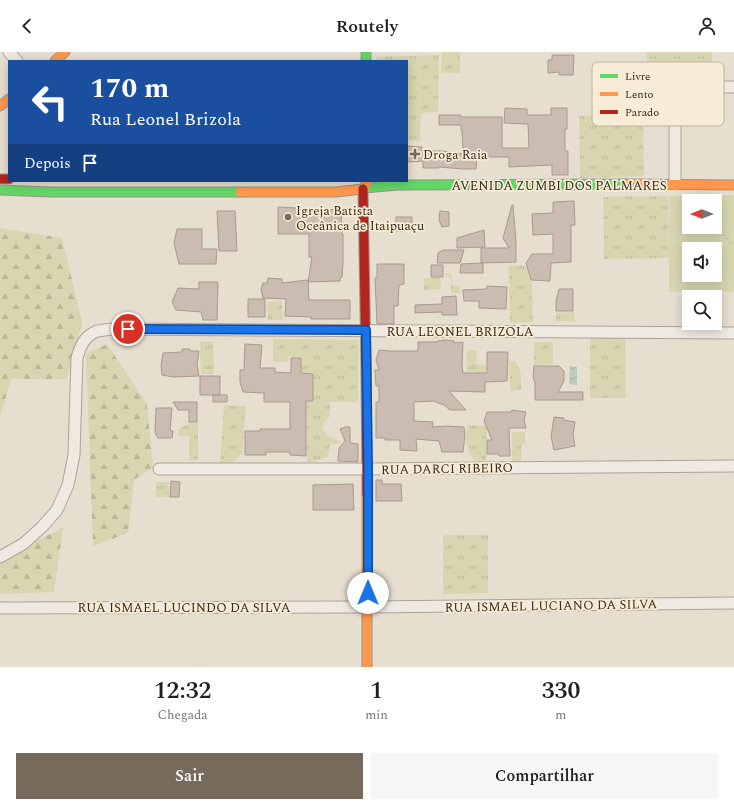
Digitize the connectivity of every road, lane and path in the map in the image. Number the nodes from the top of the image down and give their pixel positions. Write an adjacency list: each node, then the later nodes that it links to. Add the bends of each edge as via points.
1 (9, 52): 3 (street)
2 (66, 52): 4 (street)
3 (16, 60)
4 (56, 60)
5 (8, 100): 6 (street)
6 (0, 106)
7 (674, 126): 9 (street)
8 (349, 182): 11 (street, via 351,187)
9 (675, 184): 10 (street, AVENIDA ZUMBI DOS PALMARES); 11 (street, AVENIDA ZUMBI DOS PALMARES)
10 (734, 185)
11 (364, 186): 12 (street, via 327,192); 15 (street)
12 (0, 190)
13 (722, 231): 14 (path, via 730,243)
14 (734, 243)
15 (366, 330): 16 (street, RUA LEONEL BRIZOLA); 19 (street); 20 (street, RUA LEONEL BRIZOLA, via 112,329 96,332 80,347 77,358 74,455 68,485 57,510 42,527 23,544)
16 (734, 333)
17 (734, 466): 19 (street, RUA DARCI RIBEIRO)
18 (159, 469): 19 (street, RUA DARCI RIBEIRO)
19 (368, 469): 22 (street)
20 (0, 557)
21 (734, 603): 22 (street, RUA ISMAEL LUCIANO DA SILVA)
22 (368, 607): 23 (street, RUA ISMAEL LUCINDO DA SILVA); 24 (street)
23 (0, 608)
24 (367, 667)

